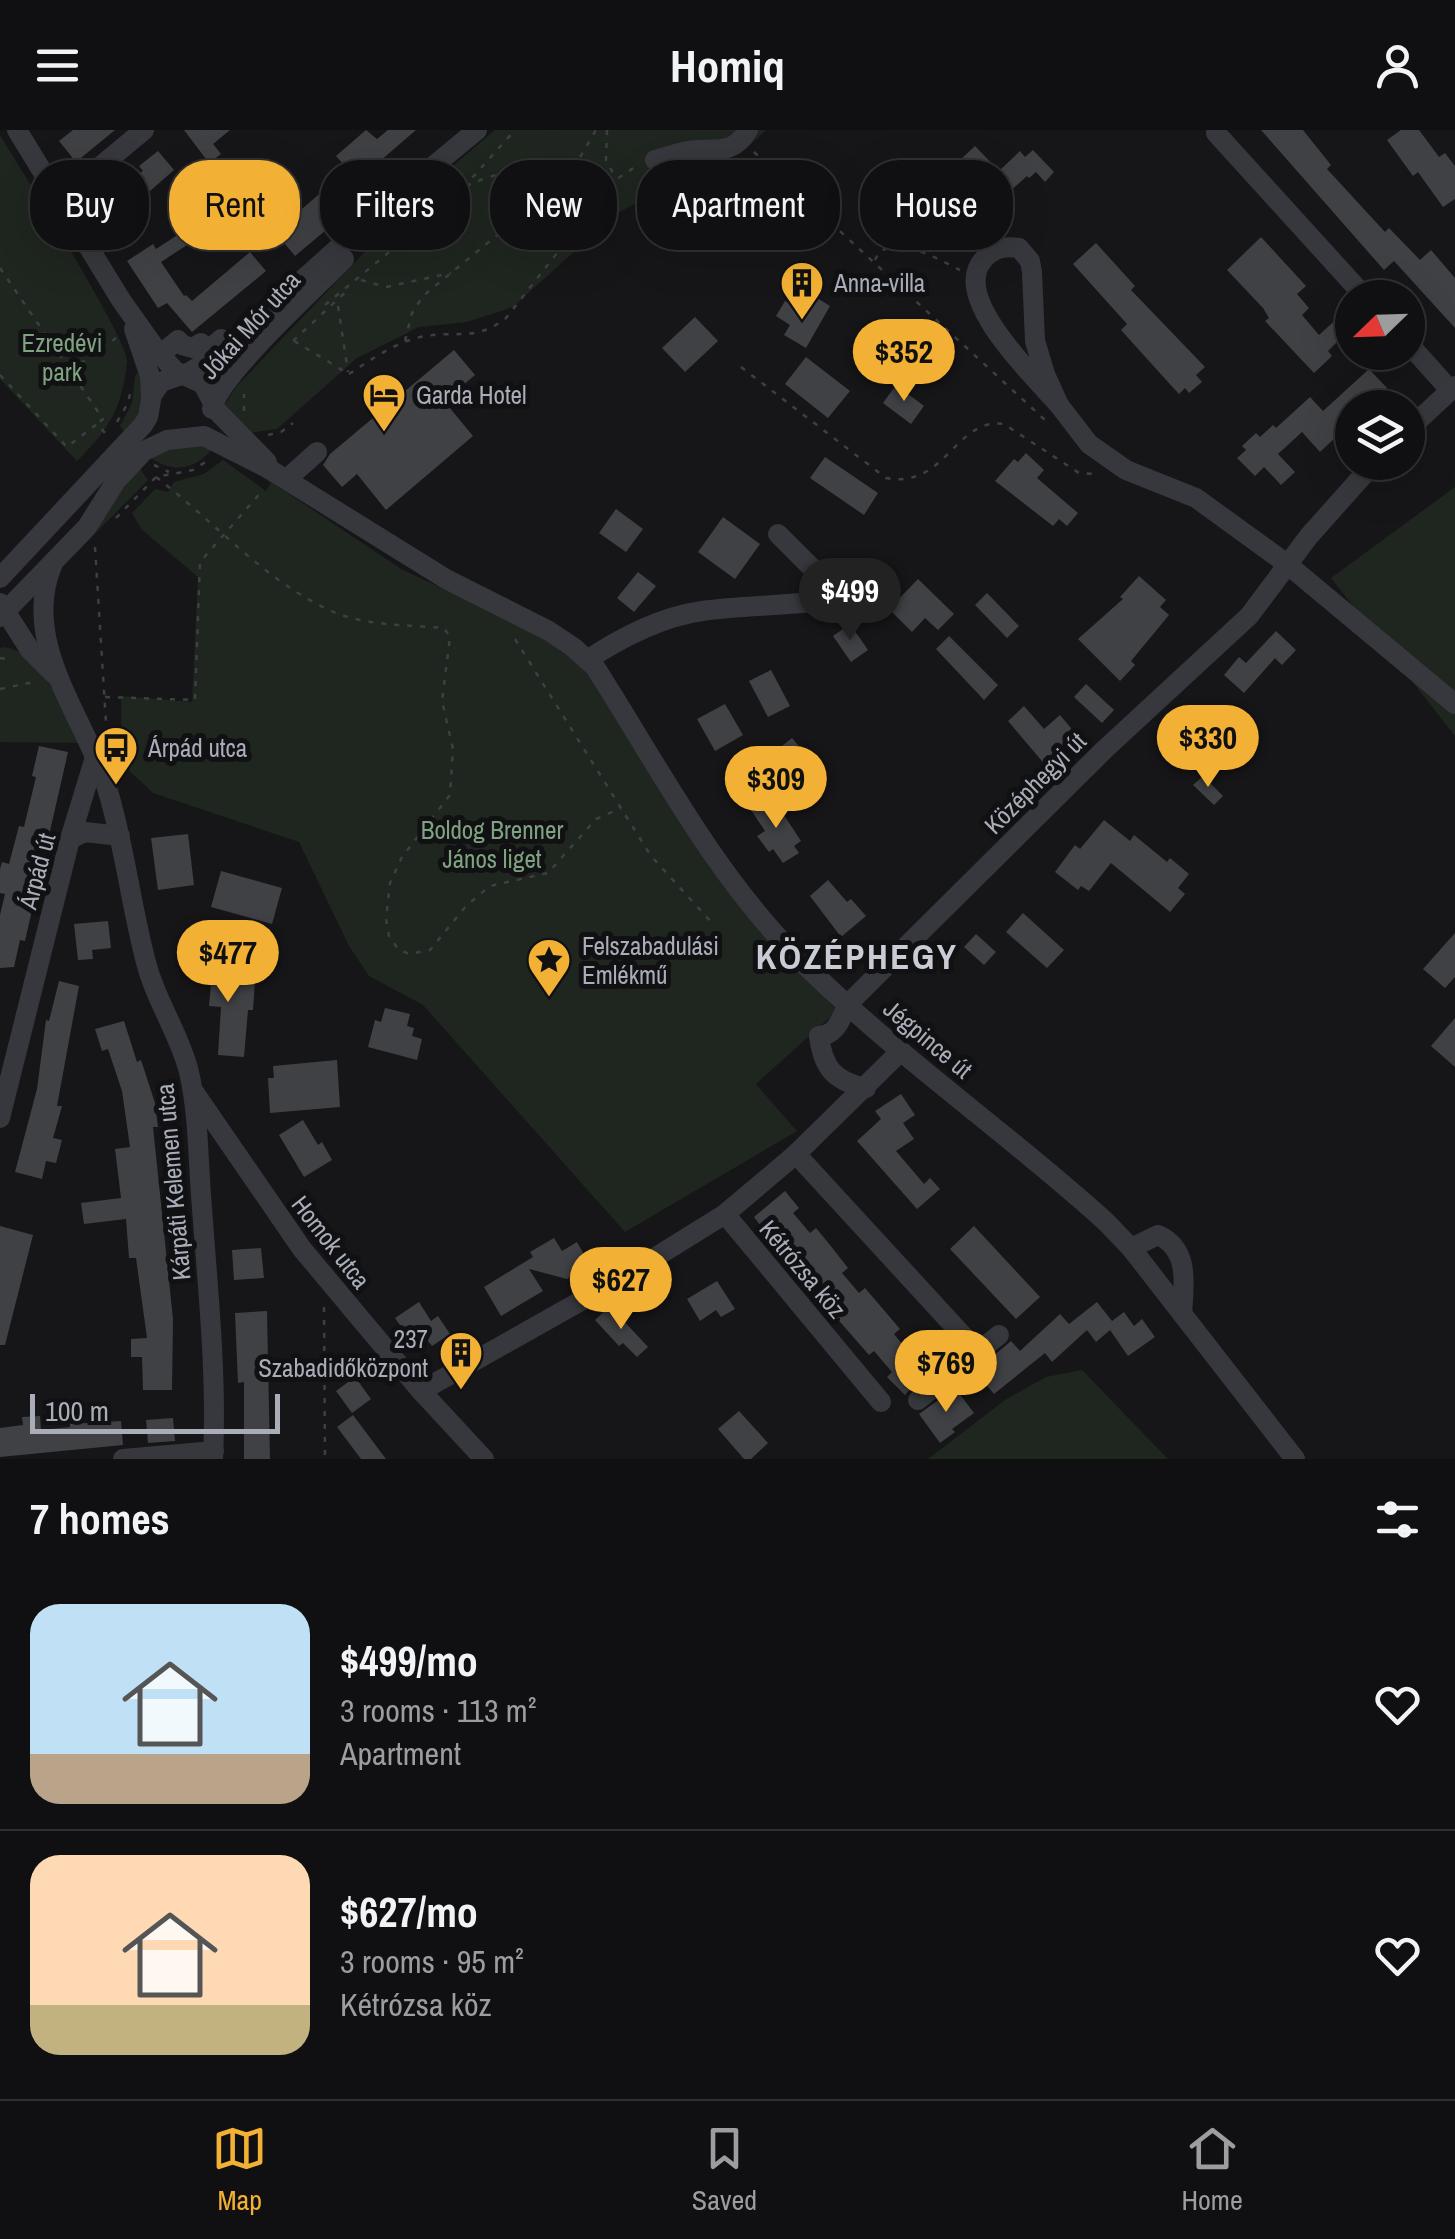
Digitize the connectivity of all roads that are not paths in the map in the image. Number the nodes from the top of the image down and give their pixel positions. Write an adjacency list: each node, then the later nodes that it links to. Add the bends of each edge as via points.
1 (17, 130): 8 (street)
2 (144, 130): 9 (street)
3 (477, 130): 10 (street, Jókai Mór utca)
4 (684, 130): 7 (street)
5 (1216, 133): 16 (street)
6 (745, 135): 7 (street, via 722,152)
7 (698, 150): 11 (street)
8 (35, 160)
9 (108, 160)
10 (442, 160)
11 (655, 160)
12 (90, 250): 17 (street)
13 (338, 250): 15 (street, Jókai Mór utca)
14 (350, 250): 23 (street, Jókai Mór utca)
15 (304, 279): 18 (street, via 207,352 200,343 193,348 178,340); 20 (street, Jókai Mór utca, via 228,347)
16 (1350, 280)
17 (121, 300): 20 (street); 22 (street, via 148,369)
18 (168, 348)
19 (1425, 360): 21 (street)
20 (182, 375): 22 (street, via 161,382); 23 (street, via 203,384)
21 (1453, 388): 25 (street)
22 (150, 404): 26 (street, via 159,429); 33 (street, via 143,425)
23 (212, 404): 26 (street, via 208,423); 29 (street, Jégpince út)
24 (1059, 405): 24 (street, via 1035,341 1026,254 1019,248 996,250 974,277 980,301 1006,348); 32 (street, via 1106,459 1196,498)
25 (1425, 414)
26 (184, 437): 29 (street, Jégpince út, via 216,440); 31 (street, via 144,451)
27 (317, 452): 29 (street)
28 (1359, 480): 32 (street, Középhegyi út)
29 (283, 483): 37 (street, Jégpince út, via 548,630)
30 (778, 534): 37 (street, via 824,580 812,602 665,620)
31 (56, 560): 34 (street); 38 (street, Kárpáti Kelemen utca, via 42,618)
32 (1286, 564): 39 (street); 43 (street, Középhegyi út, via 1249,616)
33 (0, 578)
34 (2, 610): 36 (street, Kárpáti Kelemen utca)
35 (0, 641): 36 (street)
36 (30, 650): 38 (street, Kárpáti Kelemen utca)
37 (587, 660): 43 (street, Jégpince út, via 753,905 793,954)
38 (61, 683): 40 (street, Kárpáti Kelemen utca)
39 (1455, 704)
40 (96, 754): 41 (street, Kárpáti Kelemen utca); 42 (street, Árpád út)
41 (120, 836): 42 (street, via 84,832); 46 (street, Kárpáti Kelemen utca, via 146,964)
42 (70, 839): 47 (street, Árpád út)
43 (848, 1004): 44 (street, Jégpince út); 45 (street, Középhegyi út, via 836,1028 819,1036 822,1055 838,1079)
44 (896, 1055): 45 (street, Kétrózsa köz); 50 (street, Jégpince út, via 1073,1192)
45 (866, 1088): 48 (street, Kétrózsa köz)
46 (192, 1091): 54 (street, Homok utca, via 302,1249); 57 (street, Kárpáti Kelemen utca, via 213,1354)
47 (0, 1118)
48 (796, 1154): 49 (street, Kétrózsa köz); 53 (street)
49 (725, 1214): 54 (street, Kétrózsa köz); 56 (street, Kétrózsa köz)
50 (1132, 1248): 51 (street, Jégpince út); 51 (street, via 1158,1235 1177,1250 1184,1270)
51 (1182, 1314): 60 (street, Jégpince út)
52 (998, 1335): 53 (street)
53 (978, 1352): 55 (street)
54 (420, 1391): 59 (street, Homok utca)
55 (918, 1400)
56 (881, 1402)
57 (214, 1455): 58 (street)
58 (123, 1459)
59 (484, 1459)
60 (1295, 1459)

